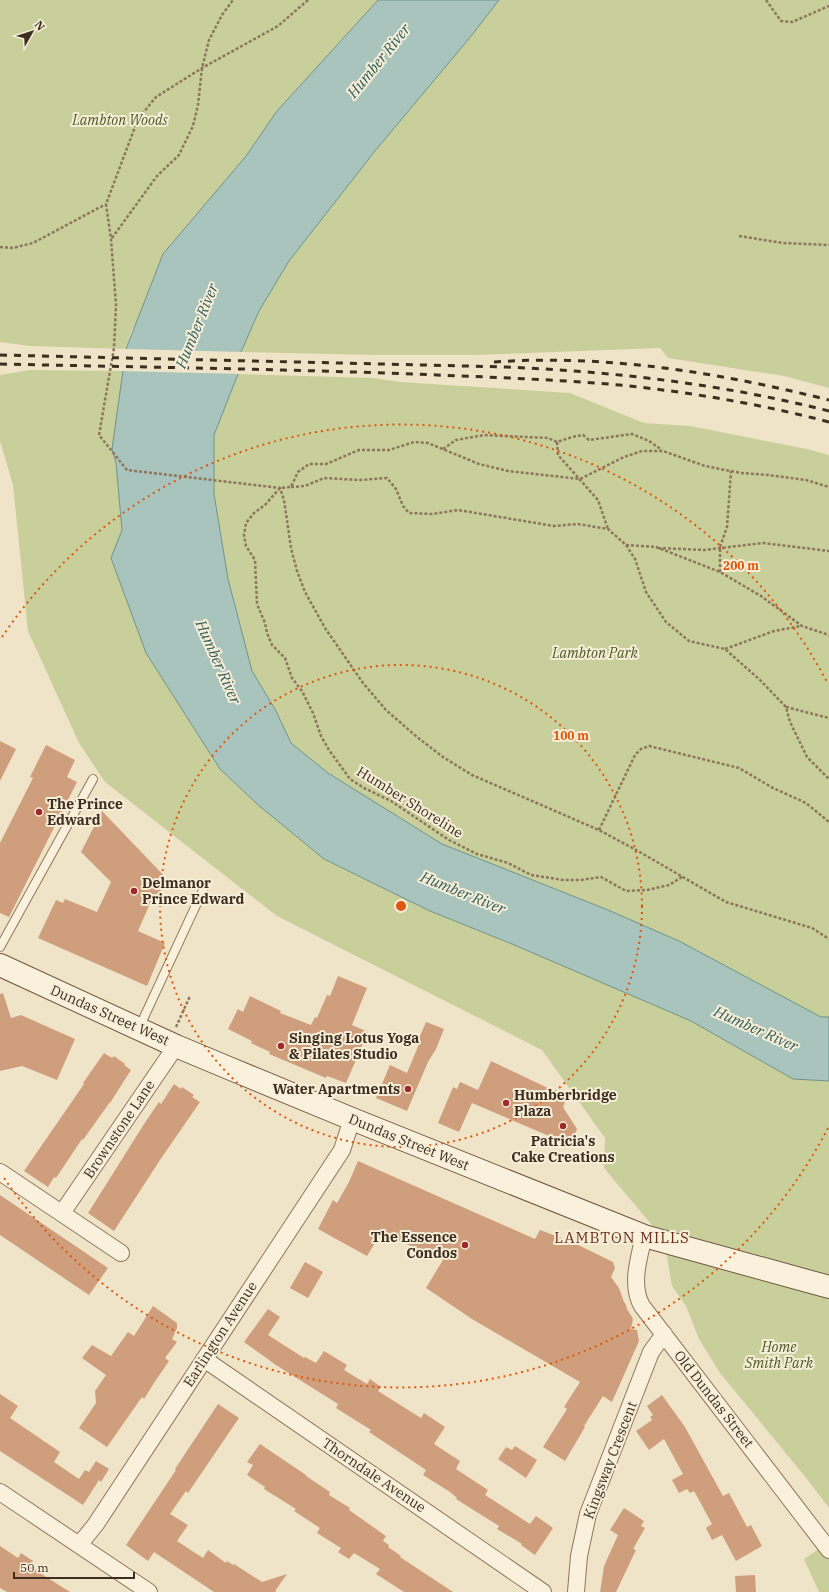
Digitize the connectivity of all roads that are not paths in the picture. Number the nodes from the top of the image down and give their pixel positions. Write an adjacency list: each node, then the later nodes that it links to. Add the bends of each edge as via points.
1 (93, 779): 3 (lane)
2 (204, 888): 5 (lane)
3 (0, 947)
4 (0, 965): 5 (main road, Dundas Street West)
5 (139, 1028): 6 (main road, Dundas Street West)
6 (173, 1044): 7 (main road, Dundas Street West); 9 (street, Brownstone Lane)
7 (352, 1119): 10 (main road, Dundas Street West); 14 (street, Earlington Avenue, via 342,1150)
8 (0, 1172): 9 (street)
9 (62, 1213): 11 (street)
10 (644, 1236): 12 (main road, Dundas Street West); 13 (street, Old Dundas Street, via 636,1281 638,1298)
11 (121, 1253)
12 (829, 1287)
13 (664, 1334): 17 (street, Old Dundas Street); 20 (street, Kingsway Crescent, via 651,1352 588,1514 579,1556)
14 (204, 1359): 16 (street, Earlington Avenue, via 96,1524); 19 (street, Thorndale Avenue)
15 (0, 1492): 16 (street)
16 (80, 1544): 18 (street)
17 (829, 1550)
18 (149, 1592)
19 (543, 1592)
20 (576, 1592)

